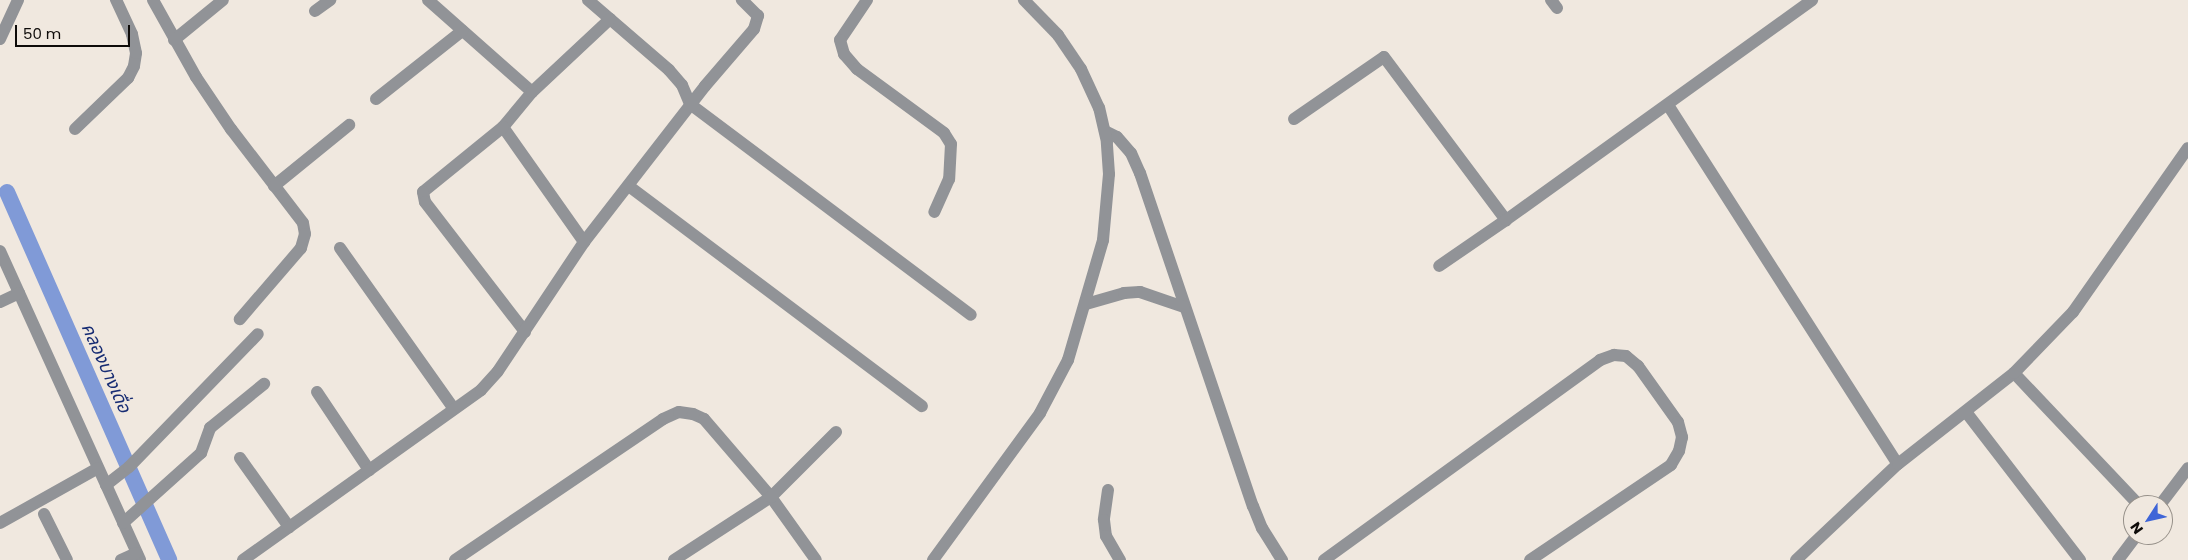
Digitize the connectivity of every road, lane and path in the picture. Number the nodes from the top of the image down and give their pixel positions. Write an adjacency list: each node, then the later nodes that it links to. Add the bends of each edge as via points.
1 (18, 0): 15 (street)
2 (116, 0): 24 (street, via 132,34 136,53 134,66 128,78)
3 (153, 0): 16 (street)
4 (223, 0): 16 (street)
5 (330, 0): 12 (street)
6 (428, 0): 14 (street)
7 (588, 0): 13 (street)
8 (742, 0): 19 (street, via 756,13 757,24)
9 (867, 0): 30 (street, via 840,40 844,54 857,69 944,133 951,144 949,179)
10 (1024, 0): 25 (street, via 1058,35 1081,69 1099,108)
11 (1812, 0): 20 (street)
12 (315, 11)
13 (610, 19): 17 (street); 19 (street, via 669,70 682,85)
14 (462, 31): 17 (street); 18 (street)
15 (0, 39)
16 (174, 40): 28 (street, via 231,129)
17 (532, 92): 23 (street)
18 (376, 99)
19 (690, 104): 29 (street); 40 (street)
20 (1668, 105): 31 (street); 52 (street)
21 (1294, 119): 31 (street, via 1384,56)
22 (349, 124): 28 (street)
23 (503, 127): 32 (street); 42 (street, via 423,192 426,202)
24 (75, 129)
25 (1105, 131): 38 (street, via 1109,174 1103,240); 39 (street, via 1117,137 1137,166)
26 (2188, 148): 27 (street)
27 (2184, 166): 44 (street, via 2072,312)
28 (274, 186): 41 (street, via 303,223 305,234 301,248)
29 (630, 187): 32 (street); 47 (street)
30 (934, 212)
31 (1506, 220): 35 (street)
32 (584, 242): 42 (street)
33 (340, 248): 48 (street)
34 (0, 252): 36 (street)
35 (1439, 266)
36 (19, 293): 37 (street); 53 (street)
37 (0, 302)
38 (1086, 304): 39 (street, via 1140,292); 73 (street, via 1068,360 1040,413)
39 (1184, 307): 75 (street, via 1256,514)
40 (971, 315)
41 (240, 319)
42 (525, 332): 48 (street, via 481,390)
43 (258, 334): 56 (street, via 129,468)
44 (2014, 373): 49 (street); 58 (street)
45 (264, 384): 63 (street, via 210,428 201,453)
46 (317, 392): 55 (street)
47 (922, 406)
48 (454, 409): 55 (street)
49 (1966, 412): 52 (street); 79 (street)
50 (836, 432): 60 (street)
51 (240, 458): 64 (street)
52 (1898, 464): 78 (street)
53 (98, 468): 56 (street); 62 (street)
54 (2188, 468): 59 (street)
55 (369, 470): 64 (street)
56 (110, 481): 63 (street)
57 (1108, 490): 74 (street, via 1104,520 1106,536)
58 (2130, 495)
59 (2168, 495)
60 (771, 496): 70 (street, via 704,419 679,412 663,419); 71 (street); 72 (street)
61 (44, 514): 67 (street)
62 (1, 520)
63 (124, 524): 66 (street)
64 (289, 527): 69 (street)
65 (2129, 545): 80 (street)
66 (139, 556): 68 (street)
67 (67, 560)
68 (121, 560)
69 (243, 560)
70 (455, 560)
71 (674, 560)
72 (816, 560)
73 (933, 560)
74 (1120, 560)
75 (1282, 560)
76 (1324, 560): 77 (street, via 1600,360 1614,355 1626,356 1638,366 1678,422 1682,437 1679,451 1671,464)
77 (1530, 560)
78 (1796, 560)
79 (2080, 560)
80 (2118, 560)

